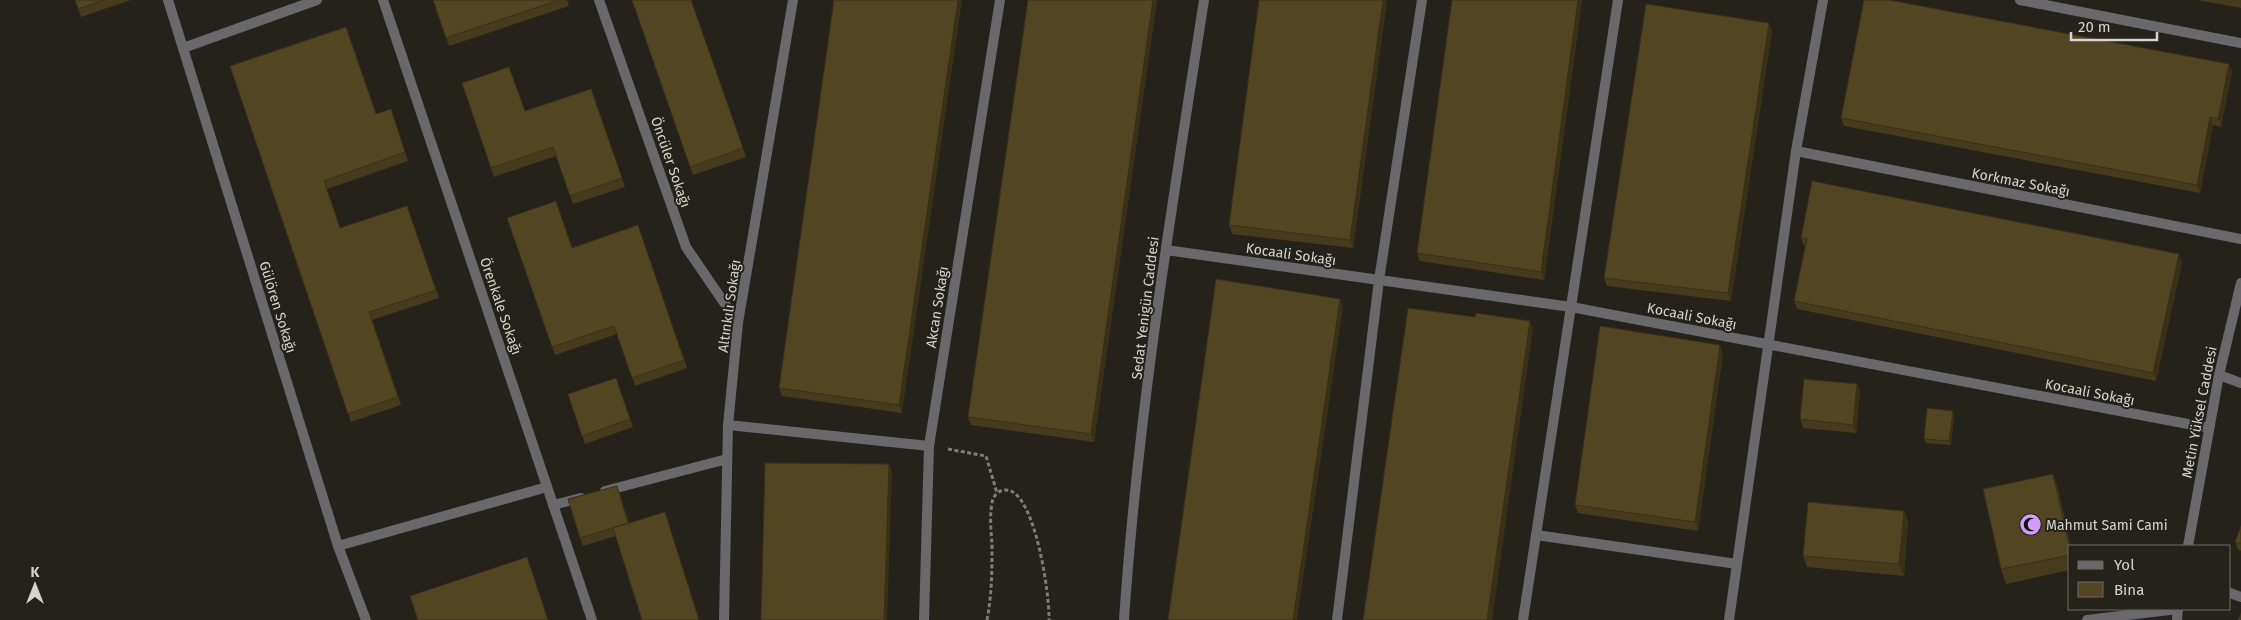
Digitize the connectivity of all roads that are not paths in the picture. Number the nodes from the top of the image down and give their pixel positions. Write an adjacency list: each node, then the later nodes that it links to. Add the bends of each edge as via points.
1 (168, 0): 13 (street, Gülören Sokağı)
2 (317, 0): 13 (street)
3 (384, 0): 28 (street, Örenkale Sokağı)
4 (599, 0): 20 (street, Öncüler Sokağı, via 686,248)
5 (793, 0): 20 (street, Altınkılı Sokağı)
6 (1000, 0): 26 (street, Akcan Sokağı)
7 (1204, 0): 16 (street, Sedat Yenigün Caddesi)
8 (1422, 0): 17 (street)
9 (1618, 0): 19 (street)
10 (1822, 0): 14 (street)
11 (2020, 0): 12 (street)
12 (2241, 43)
13 (183, 48): 32 (street, Gülören Sokağı)
14 (1796, 152): 15 (street, Korkmaz Sokağı); 21 (street)
15 (2241, 239)
16 (1166, 250): 17 (street, Kocaali Sokağı); 39 (street, Sedat Yenigün Caddesi, via 1130,538)
17 (1379, 280): 19 (street, Kocaali Sokağı); 40 (street)
18 (2241, 283): 22 (street, Metin Yüksel Caddesi)
19 (1571, 307): 21 (street, Kocaali Sokağı); 30 (street)
20 (738, 323): 24 (street, Altınkılı Sokağı)
21 (1768, 345): 25 (street, Kocaali Sokağı); 33 (street)
22 (2219, 375): 23 (street); 25 (street, Metin Yüksel Caddesi)
23 (2241, 383)
24 (728, 425): 26 (street); 27 (street, Altınkılı Sokağı)
25 (2209, 428): 31 (street, Metin Yüksel Caddesi)
26 (929, 446): 38 (street, Akcan Sokağı)
27 (727, 458): 29 (street); 37 (street, Altınkılı Sokağı)
28 (547, 487): 29 (street, Örenkale Sokağı); 32 (street)
29 (553, 505): 36 (street, Örenkale Sokağı)
30 (1536, 535): 33 (street); 41 (street)
31 (2188, 545)
32 (338, 546): 35 (street, Gülören Sokağı)
33 (1737, 564): 42 (street)
34 (2170, 610): 43 (street)
35 (366, 620)
36 (592, 620)
37 (724, 620)
38 (924, 620)
39 (1124, 620)
40 (1337, 620)
41 (1523, 620)
42 (1729, 620)
43 (2087, 620)

